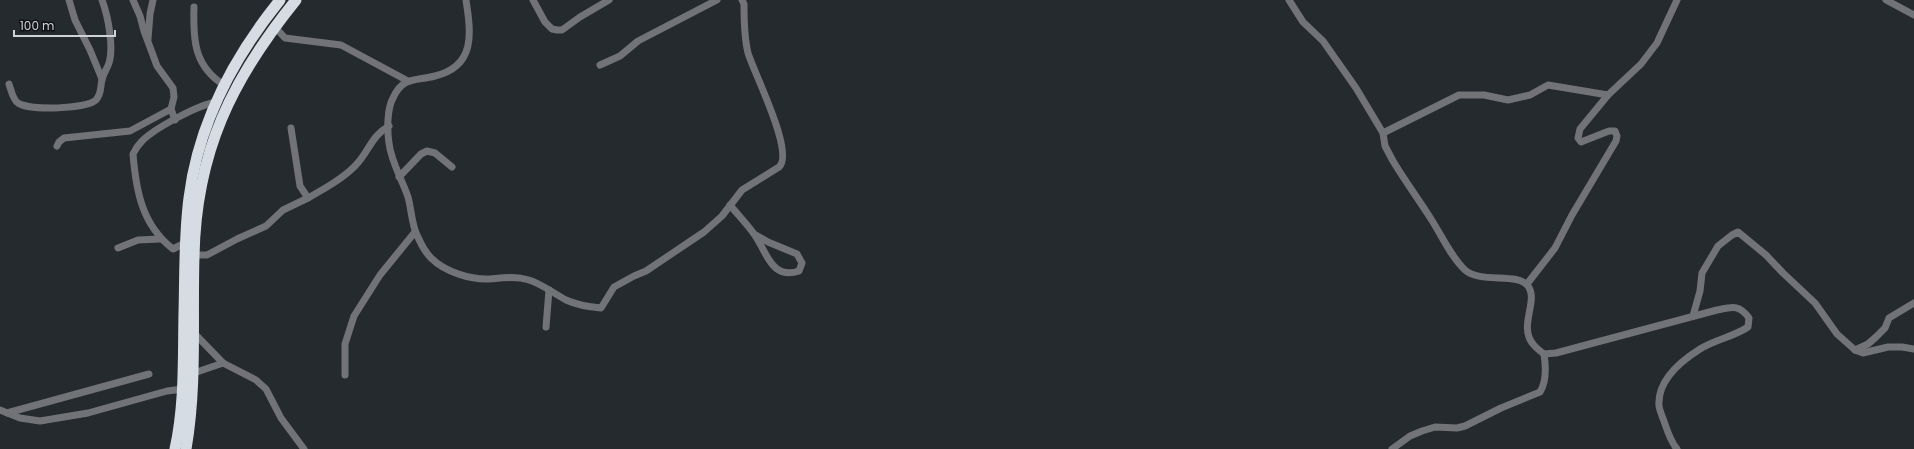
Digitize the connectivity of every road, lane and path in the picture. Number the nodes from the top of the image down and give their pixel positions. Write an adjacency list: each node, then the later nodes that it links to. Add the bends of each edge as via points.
1 (69, 0): 20 (street, via 75,20)
2 (102, 0): 20 (street, via 109,21 110,62)
3 (133, 0): 18 (street)
4 (153, 0): 18 (street)
5 (280, 0): 23 (highway, via 253,36)
6 (296, 0): 17 (highway)
7 (466, 0): 21 (street, via 470,36 465,55 456,67 436,76)
8 (533, 0): 9 (street, via 545,22 552,29 562,30)
9 (609, 0)
10 (717, 0): 19 (street, via 638,41 620,56)
11 (1289, 0): 30 (street, via 1303,22 1323,41 1352,82)
12 (1677, 0): 24 (street, via 1657,42 1641,64)
13 (1886, 0): 16 (street)
14 (745, 1): 35 (street, via 749,54 778,130 784,159 781,166 742,190)
15 (194, 7): 23 (street, via 193,33 197,55 214,79)
16 (1914, 15)
17 (274, 26): 21 (street, via 285,38 341,45); 41 (highway, via 235,87 215,133 199,199)
18 (148, 43): 26 (street, via 156,66 173,88)
19 (600, 64)
20 (102, 79): 22 (street, via 101,90 95,101 84,106 72,107 19,104)
21 (408, 81): 28 (street, via 401,85 392,99)
22 (9, 84)
23 (224, 86): 25 (highway)
24 (1608, 95): 30 (street, via 1548,85 1530,95 1508,100 1484,95 1459,95); 42 (street, via 1580,130 1578,138 1581,142 1609,131 1615,132 1618,136 1616,141 1555,248)
25 (216, 102): 27 (street, via 194,108); 39 (highway, via 196,158)
26 (171, 109): 27 (street); 31 (street, via 130,131 64,138)
27 (176, 120): 38 (street, via 142,140 133,154 137,194)
28 (389, 126): 33 (street, via 389,143); 34 (street, via 373,138 354,166 328,187)
29 (291, 128): 34 (street, via 300,186)
30 (1383, 133): 42 (street, via 1385,146 1393,161 1450,251 1466,271 1486,278 1516,280)
31 (57, 146)
32 (452, 167): 33 (street, via 428,151 420,154)
33 (399, 177): 36 (street, via 407,196)
34 (308, 198): 41 (street, via 283,210 266,226 207,254)
35 (730, 205): 37 (street); 43 (street, via 704,232 646,271 614,287 601,308 574,303)
36 (415, 232): 43 (street, via 431,258 444,267 479,279 520,278); 54 (street, via 380,275 354,316 345,344)
37 (754, 234): 37 (street, via 770,261 780,272 789,274 799,271 802,262 797,254)
38 (160, 239): 39 (street, via 173,249); 40 (street, via 138,240)
39 (185, 243): 55 (highway)
40 (118, 248)
41 (194, 254): 47 (highway)
42 (1527, 284): 50 (street, via 1532,296 1528,313 1528,334 1532,344)
43 (549, 290): 46 (street)
44 (1914, 303): 49 (street, via 1889,318 1885,328 1876,337)
45 (1693, 316): 49 (street, via 1702,273 1718,246 1738,232 1766,254 1816,304 1837,334); 50 (street); 62 (street, via 1733,306 1743,310 1749,318 1748,327 1737,335 1718,340 1700,349 1679,365 1665,382 1659,398 1659,408 1668,434)
46 (546, 327)
47 (194, 333): 51 (street); 52 (highway)
48 (1914, 349): 49 (street, via 1888,347 1863,354)
49 (1855, 350)
50 (1544, 354): 61 (street, via 1545,377 1540,392 1465,426 1435,427 1422,431)
51 (223, 363): 52 (street); 60 (street, via 256,380 266,389 281,418)
52 (194, 373): 59 (highway)
53 (149, 374): 57 (street)
54 (345, 375)
55 (183, 389): 57 (street, via 59,418 30,421); 58 (highway)
56 (0, 410): 57 (street)
57 (7, 413)
58 (175, 449)
59 (186, 449)
60 (304, 449)
61 (1392, 449)
62 (1677, 449)

